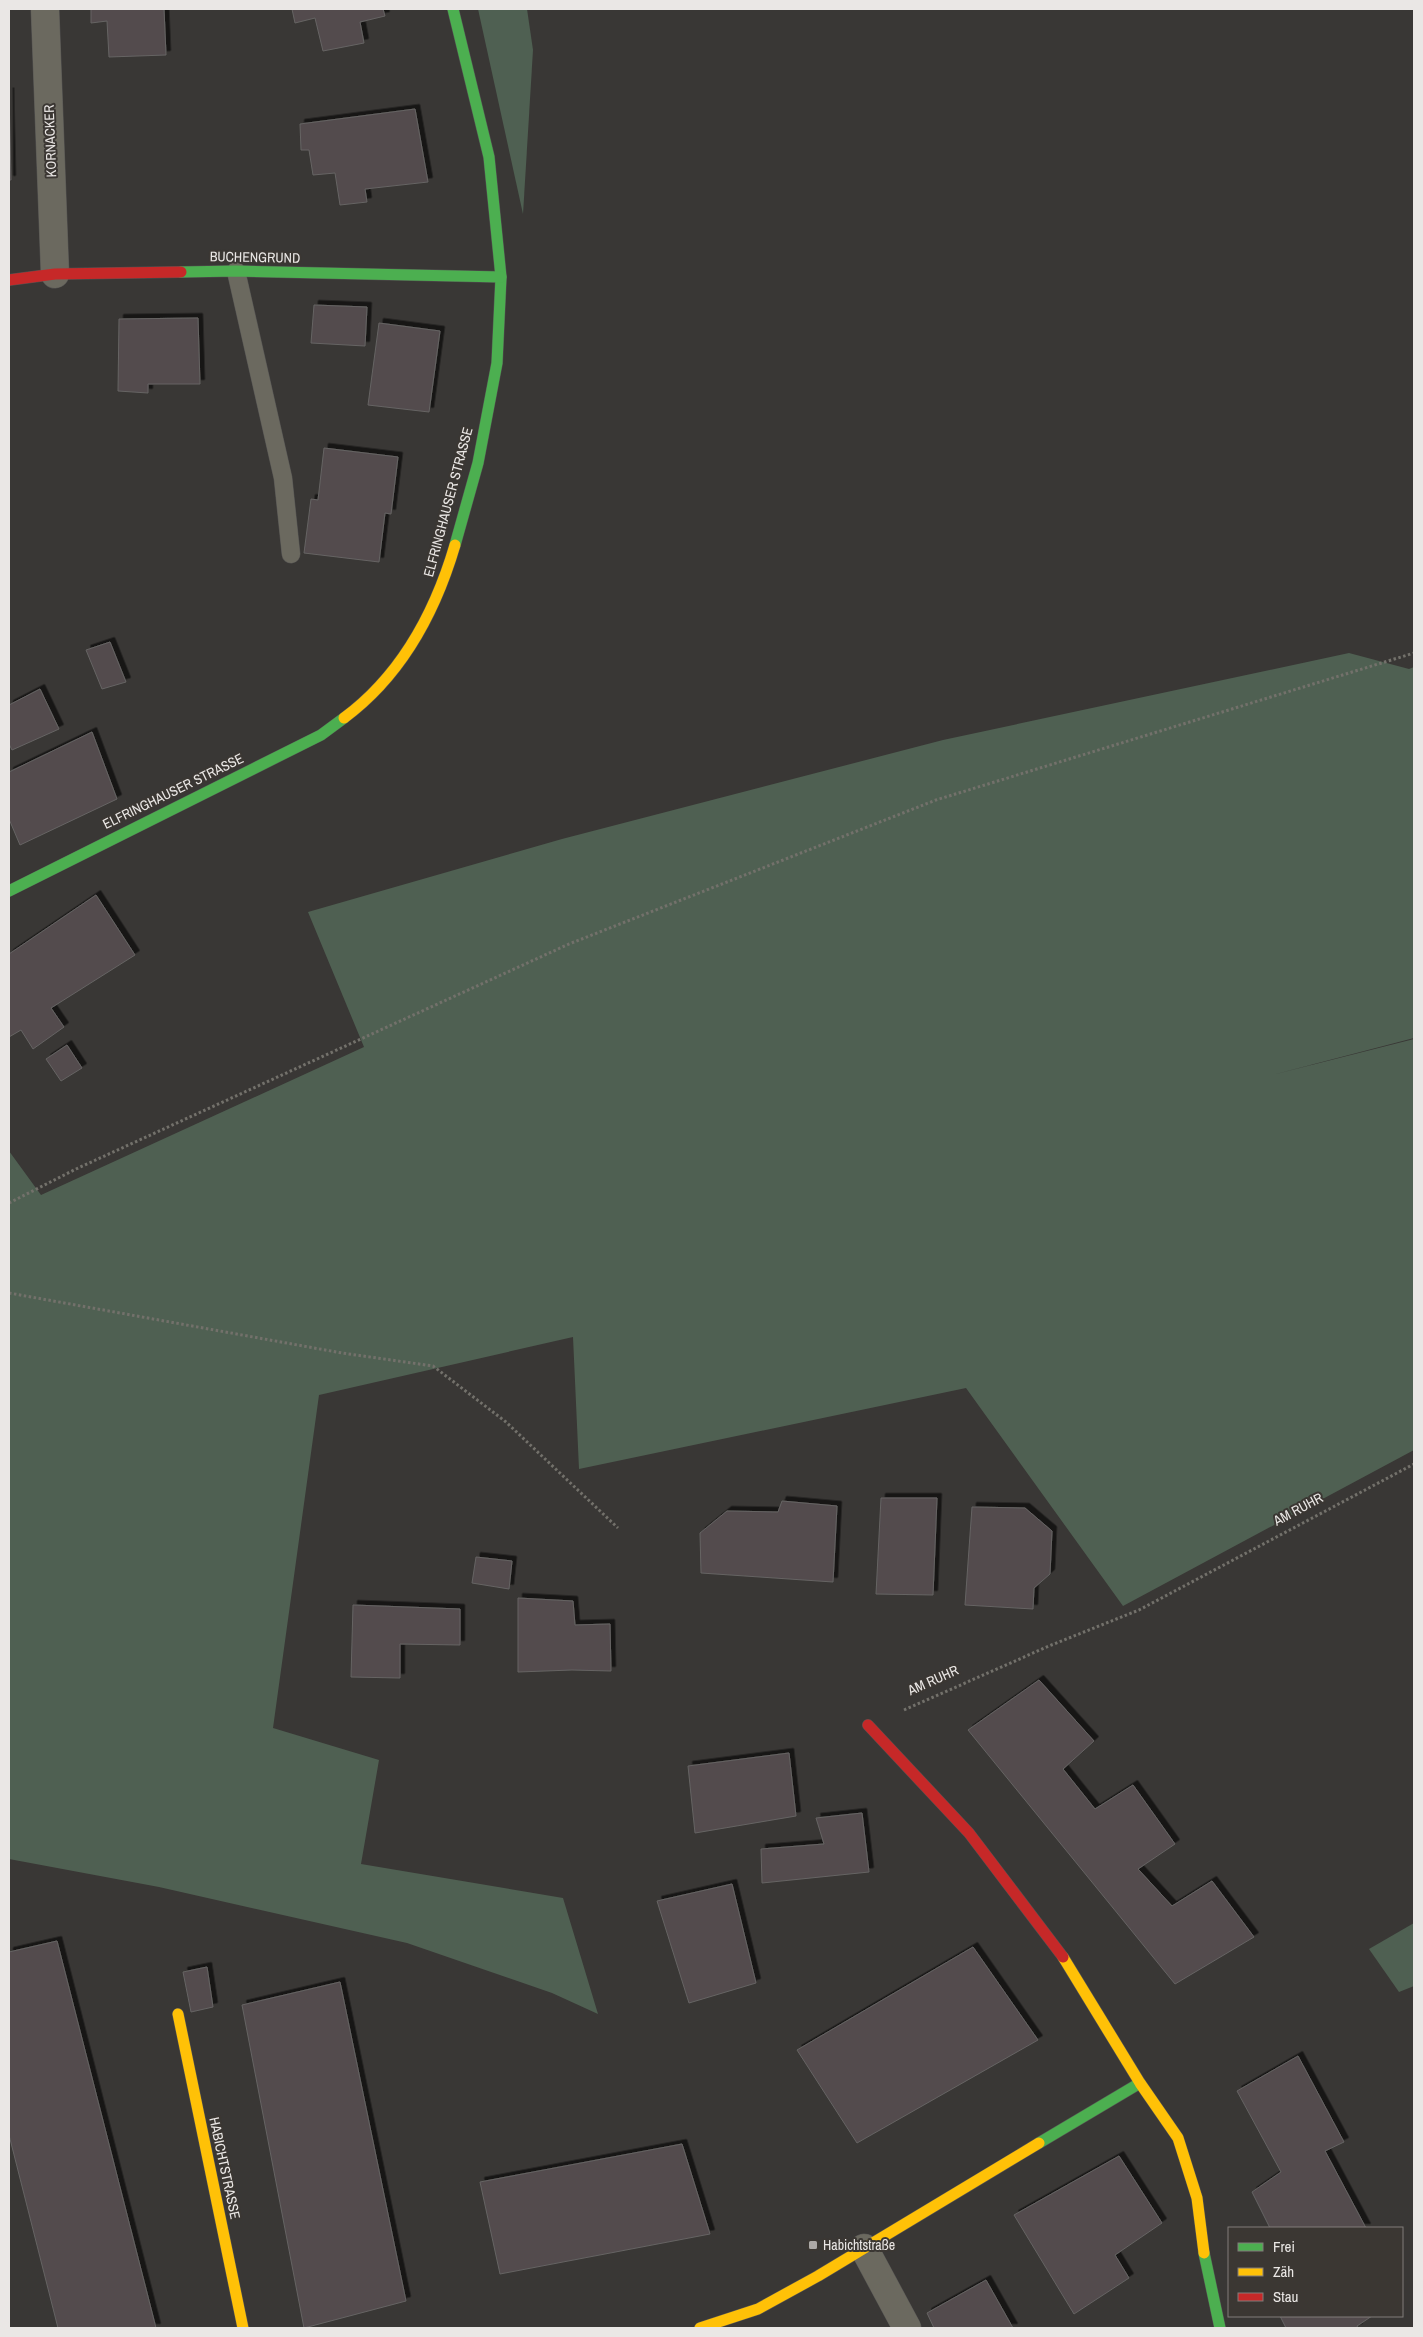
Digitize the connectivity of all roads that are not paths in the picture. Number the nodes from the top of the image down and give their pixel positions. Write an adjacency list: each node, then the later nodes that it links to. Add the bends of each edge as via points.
1 (45, 9): 4 (street, KORNACKER)
2 (453, 9): 5 (street, ELFRINGHAUSER STRASSE, via 489,156)
3 (236, 271): 4 (street, BUCHENGRUND); 5 (street, BUCHENGRUND); 7 (lane, via 283,478)
4 (55, 274): 6 (street, BUCHENGRUND)
5 (501, 277): 8 (street, ELFRINGHAUSER STRASSE, via 497,363 478,463 448,568 429,616 406,655 364,703 321,735)
6 (9, 280)
7 (291, 554)
8 (9, 891)
9 (868, 1725): 11 (street, via 969,1833 1053,1943)
10 (178, 2014): 13 (street, HABICHTSTRASSE)
11 (1140, 2082): 12 (street); 16 (street, via 1178,2138 1197,2198 1203,2250)
12 (864, 2248): 14 (street, via 758,2309); 15 (street)
13 (243, 2328)
14 (700, 2328)
15 (906, 2328)
16 (1220, 2328)

